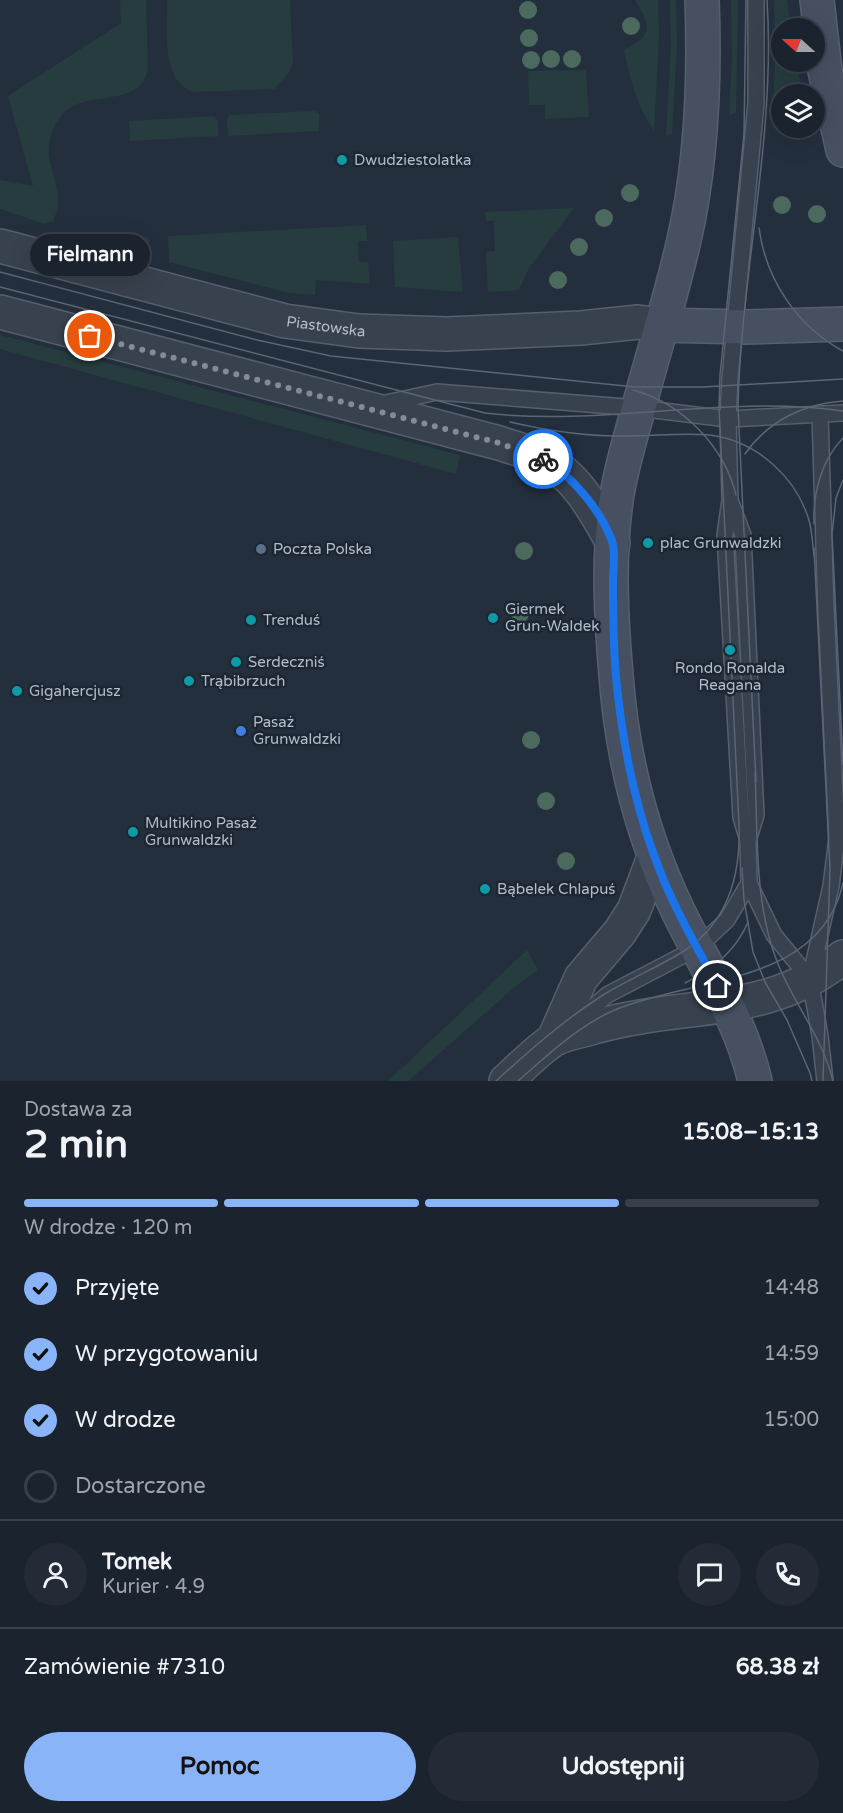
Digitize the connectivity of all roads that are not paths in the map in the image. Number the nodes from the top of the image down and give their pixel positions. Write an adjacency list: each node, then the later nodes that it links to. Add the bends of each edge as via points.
1 (702, 0): 8 (main road, via 701,133 690,217)
2 (756, 0): 9 (lane, via 756,103)
3 (817, 0): 4 (main road, via 825,71)
4 (843, 150)
5 (0, 246): 8 (street, Piastowska, via 285,321 359,331 447,334 638,322)
6 (0, 312): 10 (street)
7 (843, 324): 9 (main road)
8 (662, 325): 9 (main road); 11 (main road)
9 (734, 327): 14 (lane)
10 (365, 408): 11 (lane, via 436,392); 15 (street, via 538,456 575,483)
11 (638, 408): 14 (lane); 15 (main road, via 616,499)
12 (843, 413): 13 (lane)
13 (820, 415): 14 (lane); 20 (lane, via 837,837 831,886)
14 (728, 418): 17 (lane, via 730,500 725,535 741,817 748,841)
15 (613, 543): 16 (main road, via 613,627 621,730)
16 (654, 857): 18 (main road); 22 (street, via 634,909 581,978)
17 (749, 883): 18 (lane, via 726,920); 20 (lane, via 774,935)
18 (697, 948): 21 (main road); 22 (lane, via 607,994)
19 (843, 957): 20 (street)
20 (810, 979): 21 (street, via 781,993); 25 (lane)
21 (728, 1006): 22 (street, via 631,1018); 24 (main road)
22 (554, 1039): 23 (street)
23 (506, 1081)
24 (756, 1081)
25 (825, 1081)

